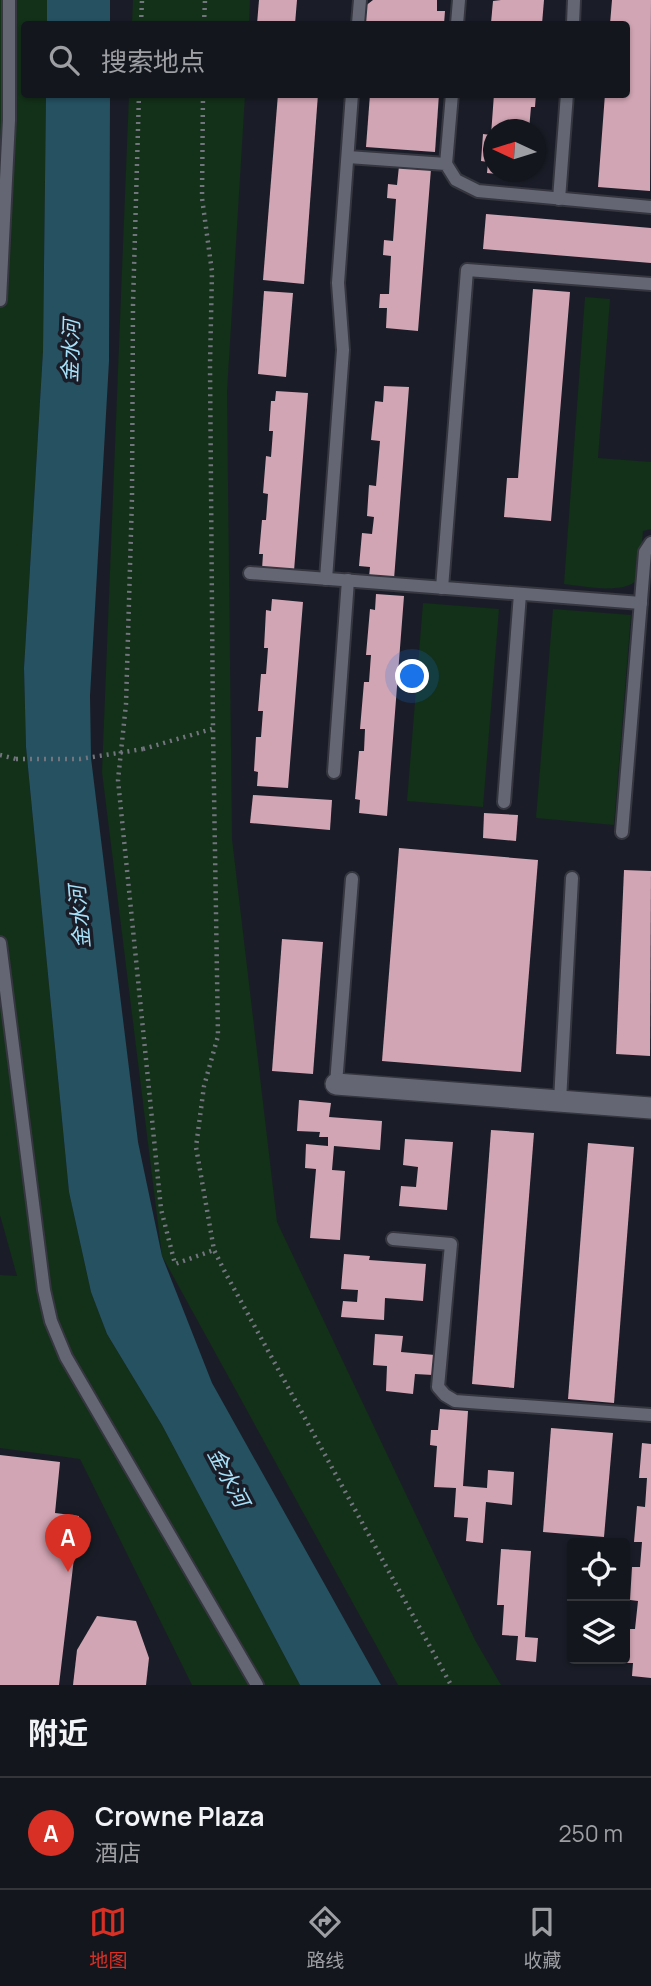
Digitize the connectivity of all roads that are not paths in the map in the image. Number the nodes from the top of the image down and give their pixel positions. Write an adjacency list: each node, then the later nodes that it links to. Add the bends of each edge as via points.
1 (9, 0): 16 (lane, via 9,120)
2 (359, 0): 5 (lane)
3 (459, 0): 6 (lane)
4 (574, 0): 7 (lane)
5 (358, 21)
6 (457, 21)
7 (573, 21)
8 (352, 98): 11 (lane)
9 (452, 98): 12 (lane)
10 (567, 98): 13 (lane)
11 (348, 157): 12 (lane); 19 (lane, via 338,283 343,350)
12 (446, 164): 13 (lane, via 456,180 478,191)
13 (559, 199): 14 (lane)
14 (651, 207)
15 (651, 284): 21 (lane, via 467,270)
16 (0, 300)
17 (651, 543): 23 (lane, via 645,552)
18 (250, 573): 19 (lane)
19 (326, 579): 20 (lane)
20 (348, 580): 21 (lane); 24 (lane)
21 (442, 588): 22 (lane)
22 (520, 594): 23 (lane); 25 (lane)
23 (641, 603): 26 (lane)
24 (334, 772)
25 (504, 802)
26 (622, 832)
27 (572, 878): 31 (lane)
28 (352, 879): 30 (lane)
29 (0, 943): 35 (lane, via 51,1321 66,1357)
30 (336, 1084): 31 (street)
31 (560, 1101): 32 (street)
32 (651, 1108)
33 (393, 1239): 34 (lane, via 451,1244 438,1387 445,1395 455,1401)
34 (651, 1415)
35 (257, 1685)

